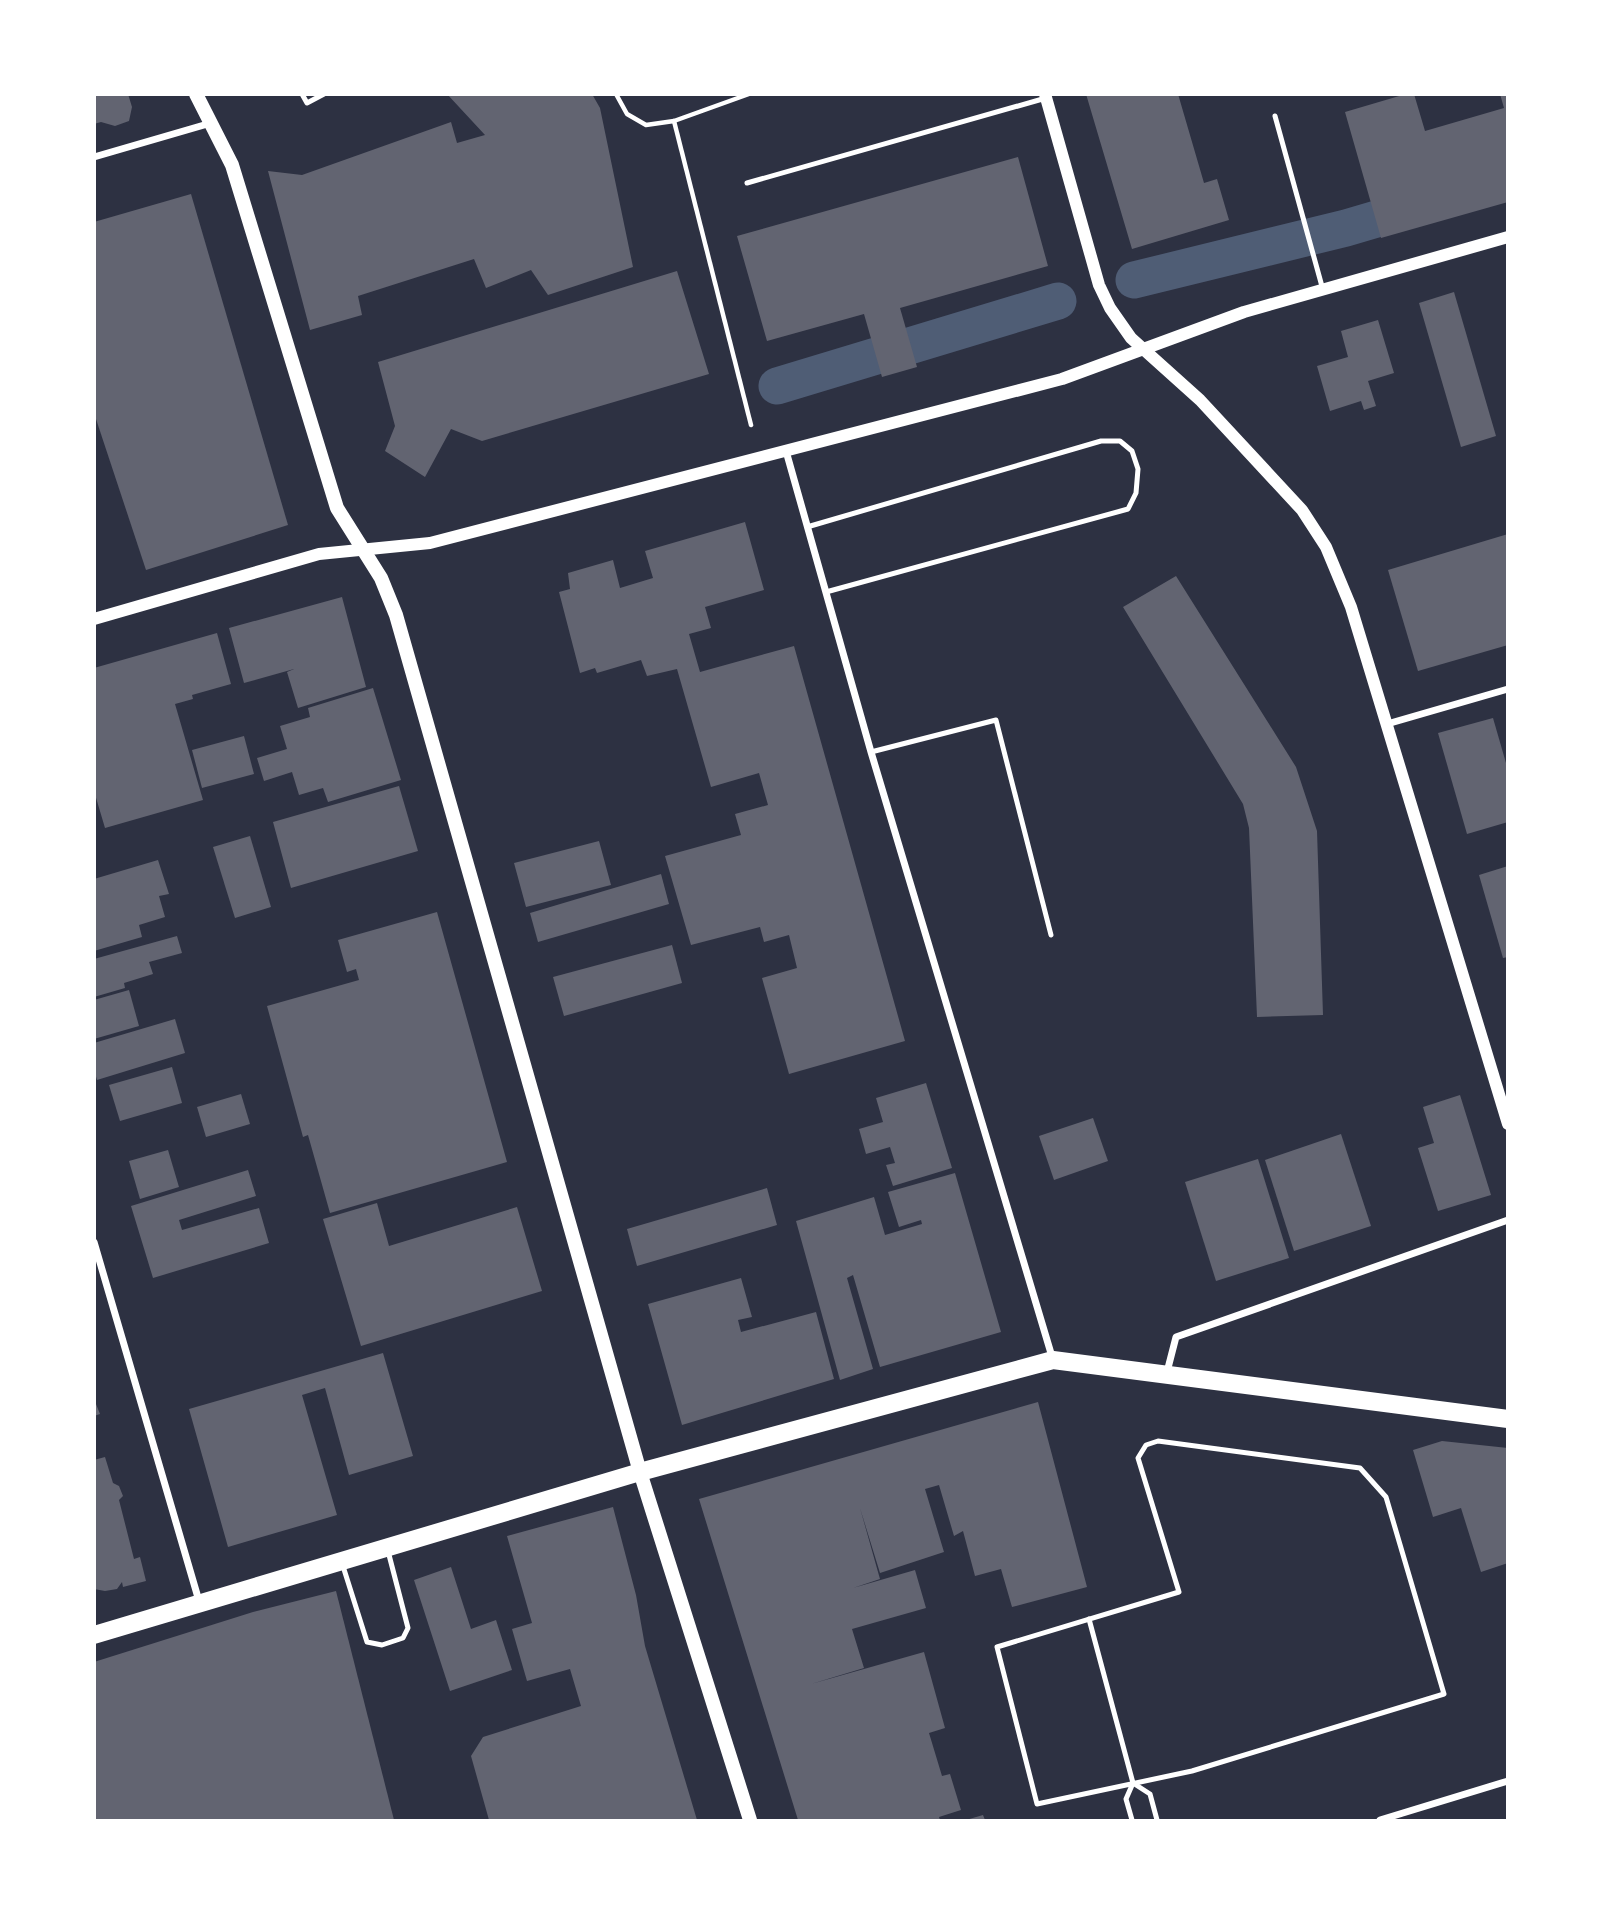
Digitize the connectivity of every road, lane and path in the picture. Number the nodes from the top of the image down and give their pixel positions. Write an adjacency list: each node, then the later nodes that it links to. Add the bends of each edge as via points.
1 (196, 94): 9 (main road)
2 (302, 94): 3 (lane, via 307,103)
3 (324, 94)
4 (616, 94): 8 (path, via 627,114 646,125)
5 (749, 94): 8 (path)
6 (1045, 97): 11 (lane); 14 (street, via 1099,285 1110,308)
7 (1275, 116): 13 (lane)
8 (674, 121): 15 (path)
9 (212, 123): 10 (street); 18 (main road, via 232,164 337,508)
10 (94, 157)
11 (747, 183)
12 (1507, 237): 13 (street)
13 (1323, 290): 14 (street)
14 (1142, 348): 16 (street, via 1062,379); 22 (street, via 1200,400 1302,510 1339,575)
15 (751, 425)
16 (786, 451): 17 (street); 18 (street, via 430,543)
17 (807, 527): 19 (street); 19 (lane, via 1101,441 1120,441 1132,451 1138,469 1136,494 1128,509)
18 (364, 550): 20 (street, via 319,554); 31 (main road, via 396,615)
19 (826, 592): 23 (street)
20 (94, 619)
21 (1507, 689): 22 (street)
22 (1387, 724): 25 (street)
23 (871, 752): 24 (lane, via 996,720); 28 (street)
24 (1051, 935)
25 (1507, 1124)
26 (1507, 1220): 29 (street, via 1176,1338)
27 (94, 1242): 34 (street)
28 (1053, 1360): 29 (main road); 31 (main road)
29 (1166, 1375): 30 (main road)
30 (1507, 1419)
31 (640, 1472): 32 (main road); 40 (main road)
32 (387, 1548): 33 (main road); 33 (lane, via 408,1628 403,1638 382,1645 367,1642)
33 (342, 1562): 34 (main road)
34 (200, 1604): 36 (main road)
35 (1089, 1619): 38 (lane); 38 (lane, via 997,1647 1037,1804); 38 (lane, via 1179,1592 1138,1458 1146,1445 1158,1441 1360,1468 1386,1497 1444,1694 1192,1771)
36 (94, 1635)
37 (1507, 1781): 39 (street)
38 (1133, 1783): 41 (lane, via 1126,1799); 42 (lane, via 1150,1794)
39 (1399, 1818): 43 (street)
40 (750, 1821)
41 (1132, 1821)
42 (1157, 1821)
43 (1380, 1821)

